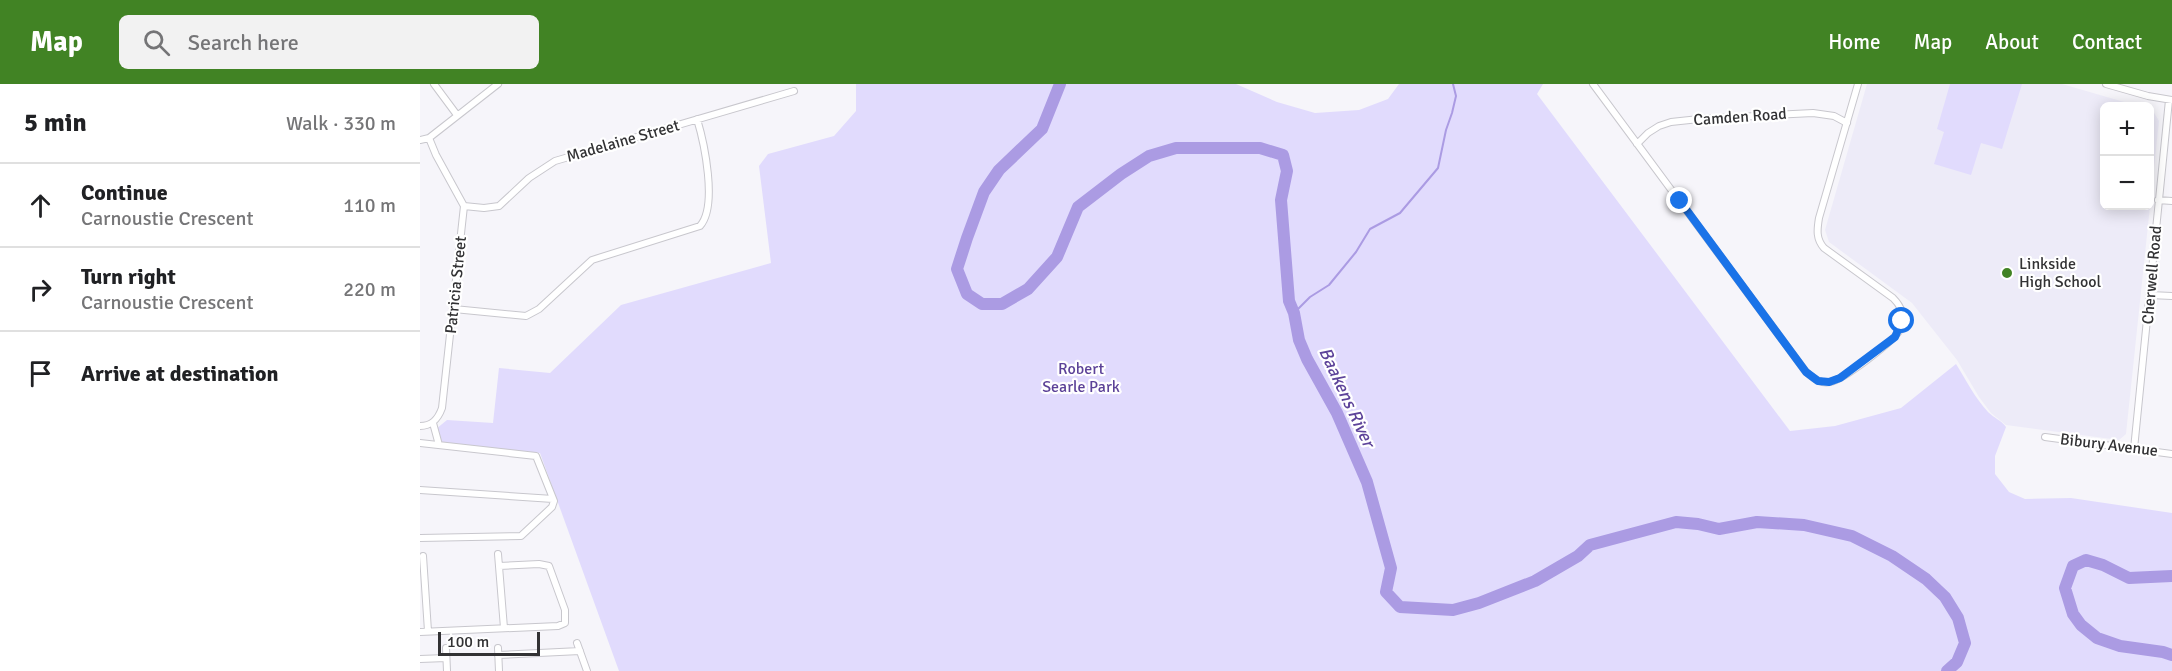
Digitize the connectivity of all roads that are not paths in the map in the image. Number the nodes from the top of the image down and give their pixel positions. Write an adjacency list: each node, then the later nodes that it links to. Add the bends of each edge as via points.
1 (434, 84): 8 (street)
2 (498, 84): 8 (street)
3 (1593, 84): 13 (street)
4 (1858, 84): 10 (street)
5 (2106, 84): 7 (street)
6 (794, 91): 9 (street, Madelaine Street)
7 (2170, 100): 14 (street, Cherwell Road)
8 (457, 115): 11 (street)
9 (697, 119): 16 (street, Madelaine Street, via 555,161 529,178 499,206); 19 (street, via 707,159 707,212 700,225 592,260 539,309 526,316)
10 (1847, 123): 13 (street, Camden Road, via 1834,116 1813,113 1690,120 1659,126); 13 (street, via 1818,224 1818,238 1824,248 1893,298 1901,308 1902,321 1895,337 1829,382 1818,381 1806,372)
11 (429, 138): 12 (street); 16 (street)
12 (420, 140)
13 (1637, 144)
14 (2158, 200): 15 (street); 17 (street, Cherwell Road)
15 (2172, 201)
16 (464, 206): 19 (street, Patricia Street)
17 (2150, 295): 18 (street); 25 (street, Cherwell Road)
18 (2172, 296)
19 (454, 309): 20 (street, Patricia Street, via 442,408)
20 (433, 423): 21 (street); 24 (street)
21 (420, 426)
22 (2045, 437): 25 (street, Bibury Avenue)
23 (420, 443): 24 (street)
24 (439, 445): 28 (street, via 536,456)
25 (2134, 449): 26 (street, Bibury Avenue)
26 (2172, 454)
27 (420, 490): 28 (street)
28 (553, 499): 29 (street, via 552,507 521,536)
29 (420, 538)
30 (498, 554): 33 (street)
31 (423, 556): 32 (street)
32 (422, 566): 35 (street)
33 (499, 566): 34 (street); 34 (street, via 549,566 566,614 561,626)
34 (504, 628): 35 (street)
35 (424, 632)
36 (577, 643): 39 (street)
37 (446, 648): 41 (street)
38 (498, 648): 40 (street)
39 (580, 651): 40 (street); 45 (street)
40 (498, 656): 44 (street)
41 (446, 658): 42 (street); 43 (street)
42 (420, 659)
43 (447, 671)
44 (499, 671)
45 (587, 671)

